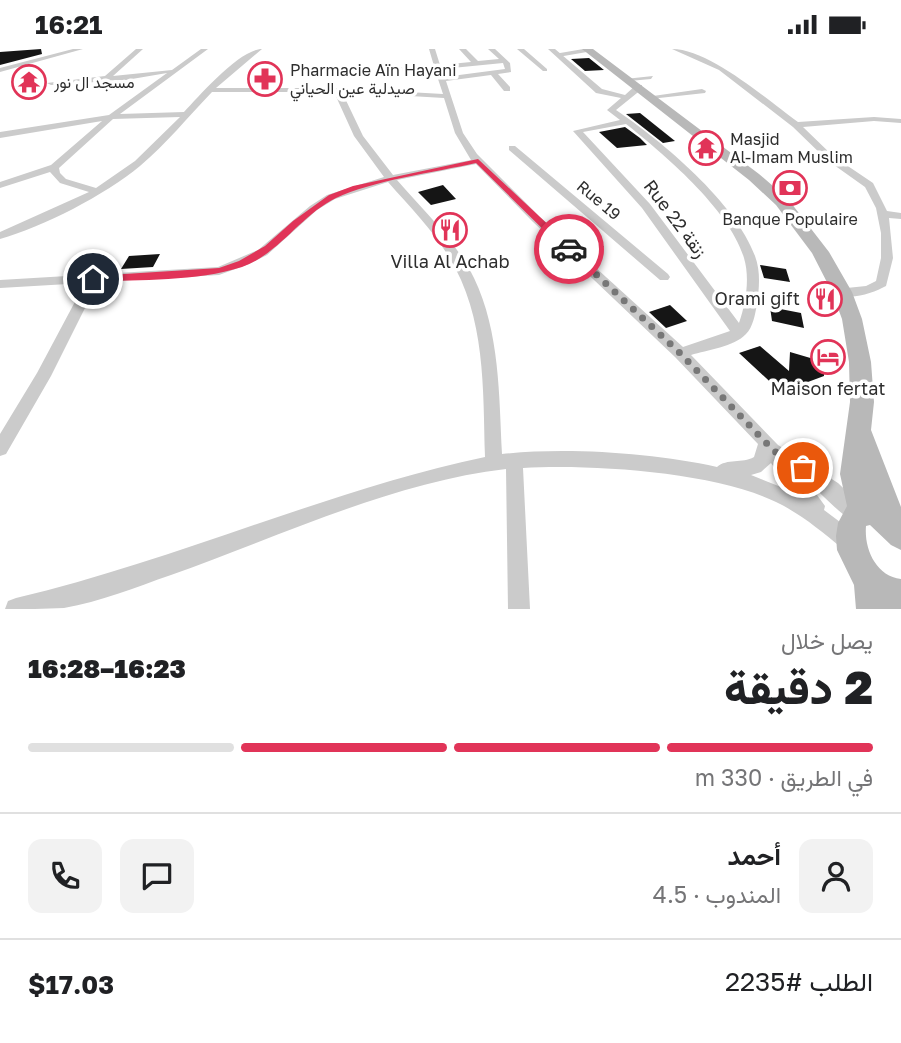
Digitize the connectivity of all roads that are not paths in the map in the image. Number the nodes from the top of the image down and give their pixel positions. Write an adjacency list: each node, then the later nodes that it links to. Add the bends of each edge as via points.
1 (80, 49): 14 (street)
2 (139, 49): 23 (street)
3 (205, 49): 17 (street)
4 (259, 49): 29 (street)
5 (432, 49): 21 (street)
6 (462, 49): 16 (street)
7 (491, 49): 15 (street)
8 (520, 49): 20 (street)
9 (551, 49): 13 (street)
10 (588, 49): 13 (lane); 27 (main road)
11 (675, 49): 37 (street, via 721,69)
12 (32, 52): 14 (street)
13 (559, 55): 24 (street)
14 (46, 57): 19 (street)
15 (504, 61): 16 (street); 22 (street, via 510,68)
16 (476, 63): 21 (street)
17 (177, 69): 23 (street); 34 (street)
18 (388, 69): 21 (street)
19 (0, 70)
20 (545, 70)
21 (439, 71): 22 (street); 32 (street)
22 (492, 73): 28 (street)
23 (107, 78): 25 (street)
24 (590, 82): 26 (street); 27 (street, via 599,91)
25 (51, 83)
26 (573, 83)
27 (639, 87): 31 (street); 35 (street, via 611,110); 52 (main road, via 782,202 820,252)
28 (507, 89)
29 (212, 90): 30 (street); 33 (street)
30 (337, 90): 32 (street); 42 (street, via 352,127)
31 (702, 90)
32 (447, 96): 40 (street, via 459,133)
33 (187, 114): 34 (street); 44 (street, via 141,161)
34 (111, 117): 38 (street); 41 (street)
35 (628, 121): 53 (street, via 694,180 749,255 749,309); 53 (street, Rue 22 زنقة, via 577,131 646,207)
36 (901, 121): 37 (street)
37 (796, 125): 45 (street, via 830,158 869,185)
38 (0, 135)
39 (512, 148): 49 (street, Rue 19)
40 (478, 161): 42 (street); 54 (street)
41 (54, 167): 43 (street); 44 (street, via 63,181)
42 (390, 180): 50 (street, via 332,197 242,264 219,271); 58 (street, via 455,256 472,289)
43 (0, 185)
44 (97, 191): 48 (street)
45 (884, 214): 46 (street); 47 (street)
46 (901, 216)
47 (895, 233): 52 (street, via 883,283 868,290)
48 (0, 236)
49 (664, 277)
50 (93, 279): 51 (street); 57 (street)
51 (0, 284)
52 (842, 292): 55 (main road, via 861,370)
53 (739, 333): 54 (street)
54 (680, 353): 56 (street)
55 (860, 432): 60 (main road); 61 (main road)
56 (771, 446): 59 (street, via 755,468); 60 (street, via 802,492)
57 (0, 449)
58 (504, 462): 59 (street, via 575,461); 63 (street, via 418,479 117,584); 64 (street, via 517,494)
59 (699, 471): 60 (street, via 774,490 825,520)
60 (854, 525): 61 (main road, via 875,512); 62 (main road, via 859,566)
61 (897, 530)
62 (891, 597)
63 (16, 609)
64 (519, 609)

